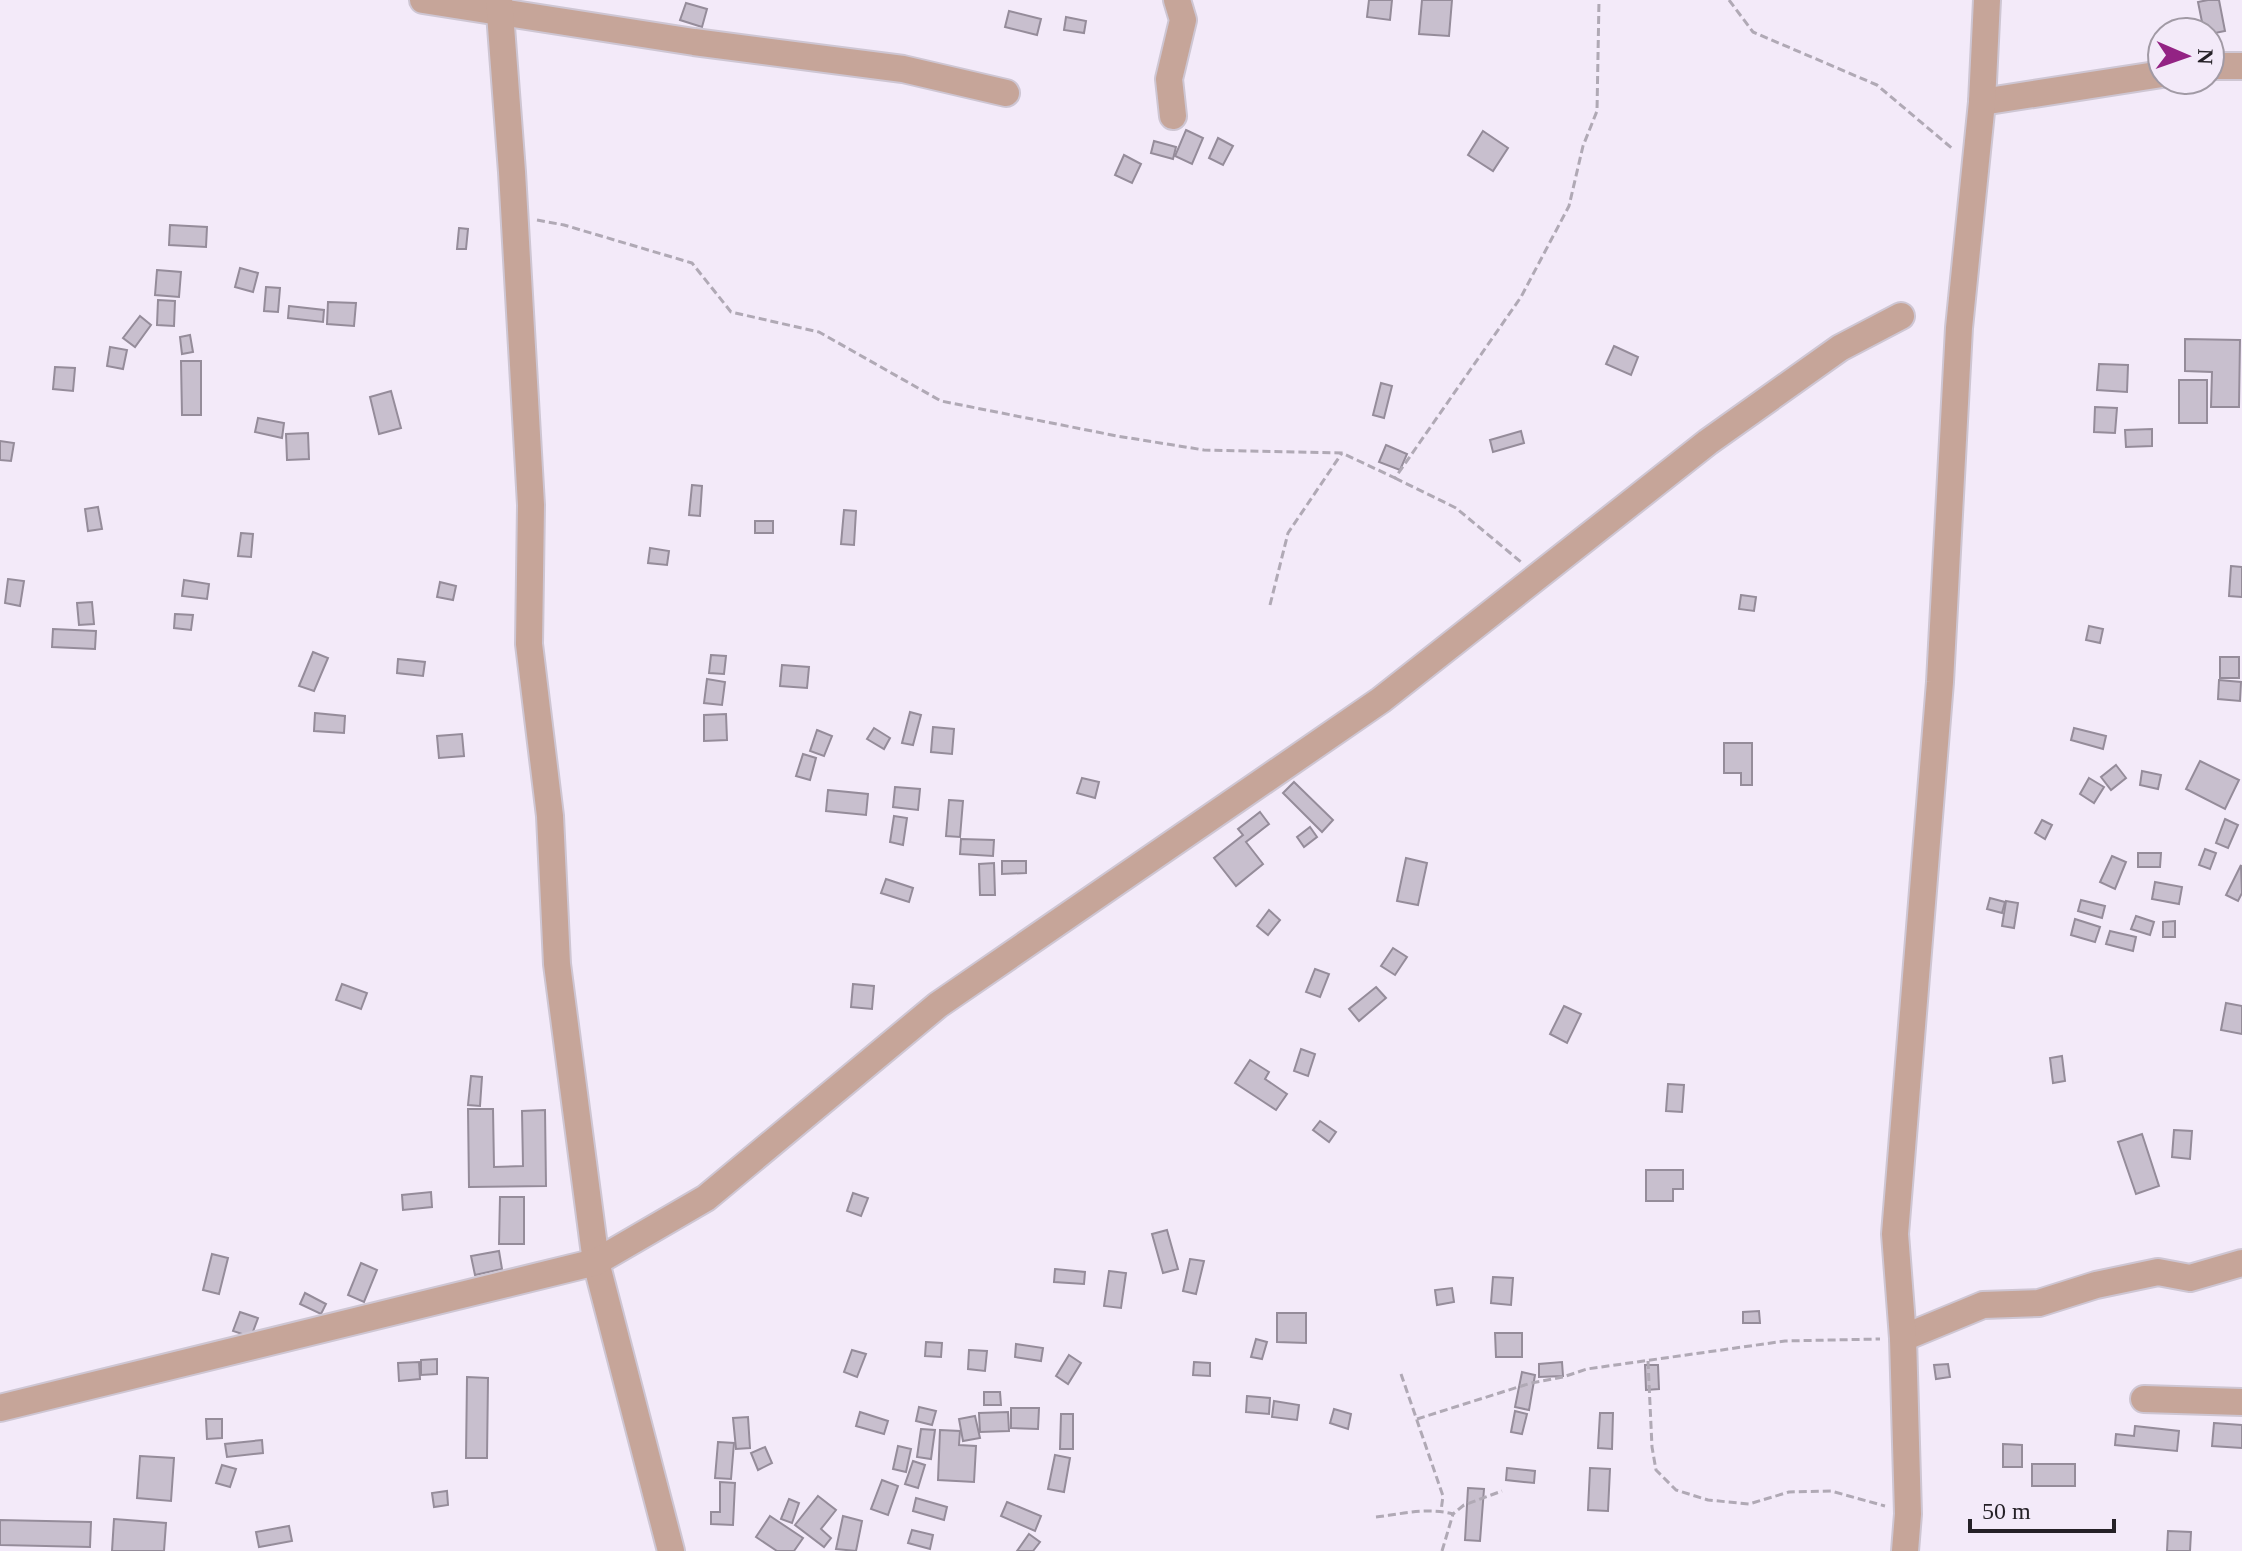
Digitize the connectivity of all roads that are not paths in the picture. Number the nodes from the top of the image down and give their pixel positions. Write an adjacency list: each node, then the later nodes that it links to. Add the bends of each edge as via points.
1 (423, 0): 4 (street)
2 (1177, 0): 8 (street, via 1183,20 1169,79)
3 (1987, 0): 7 (street)
4 (499, 5): 6 (street, via 694,42 903,69); 10 (street, via 531,505 529,644 550,816 557,964)
5 (2146, 76): 7 (street)
6 (1006, 93)
7 (1982, 102): 12 (street, via 1959,328 1940,682 1895,1234)
8 (1173, 116)
9 (1901, 316): 10 (street, via 1840,348 1744,416 1381,700 938,1005 706,1198)
10 (596, 1262): 15 (street); 16 (street)
11 (2242, 1263): 12 (street, via 2190,1278 2158,1272 2039,1303 1983,1305)
12 (1903, 1338): 17 (street)
13 (2144, 1399): 14 (street)
14 (2242, 1402)
15 (0, 1408)
16 (671, 1551)
17 (1905, 1551)

